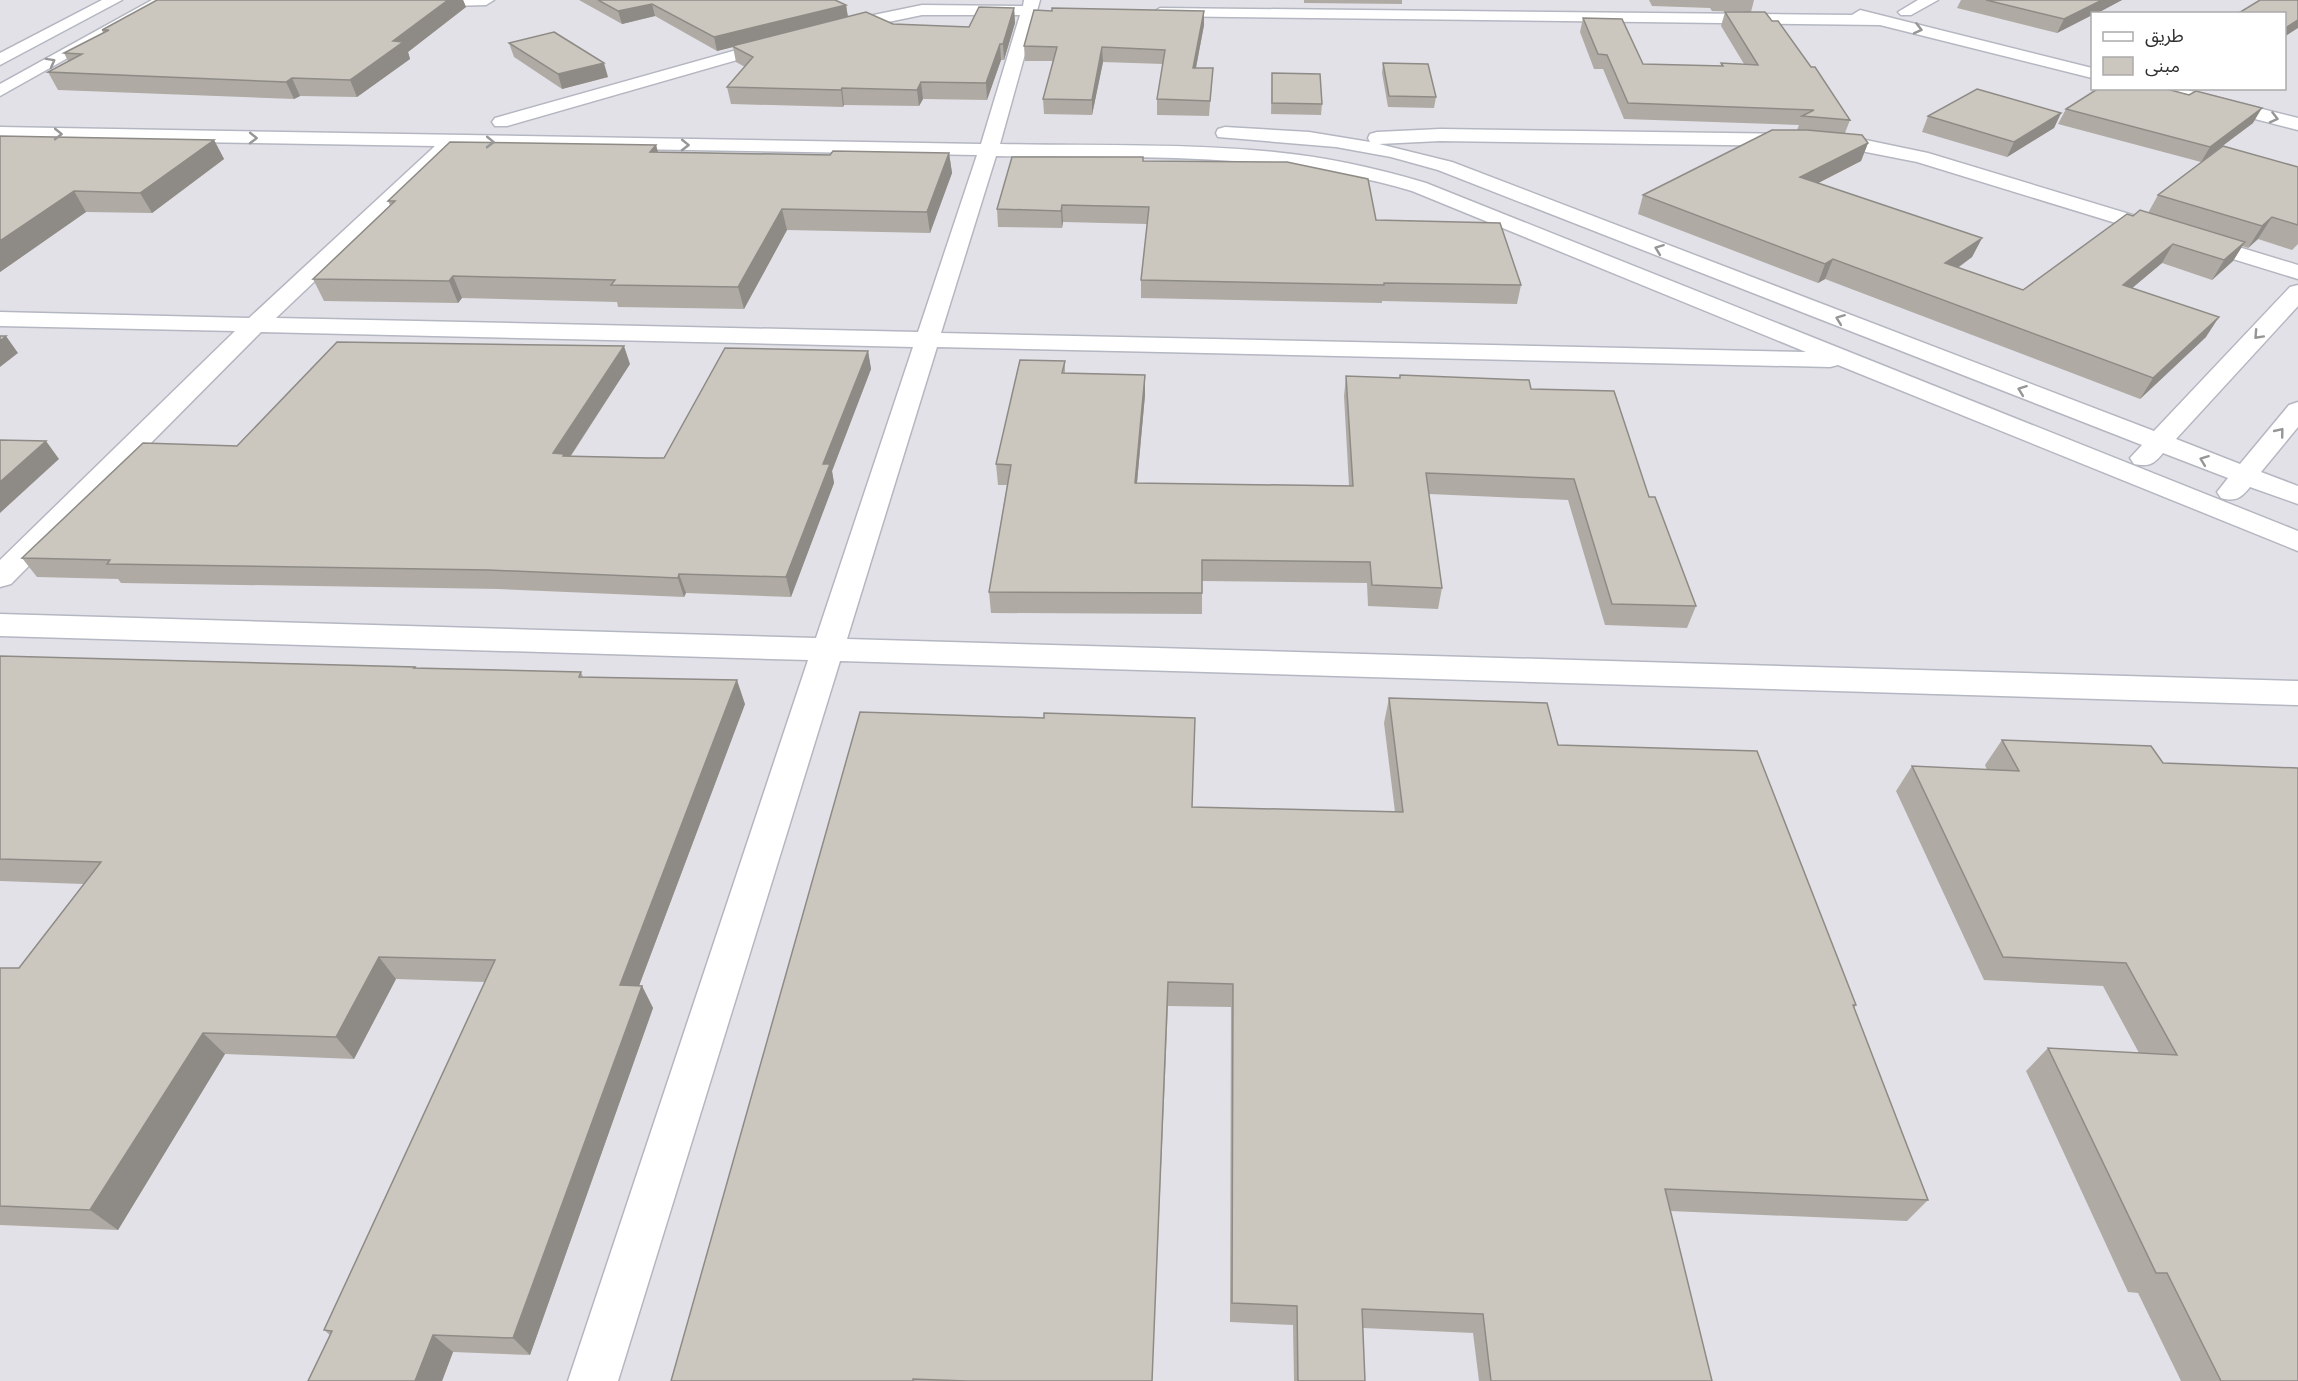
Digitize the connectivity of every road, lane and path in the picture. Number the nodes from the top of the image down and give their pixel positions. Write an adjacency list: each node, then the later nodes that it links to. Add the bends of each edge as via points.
1 (114, 0): 15 (street)
2 (163, 0): 18 (street, one-way to 2)
3 (486, 0): 6 (street)
4 (1857, 0): 9 (street)
5 (1930, 0): 9 (street)
6 (401, 2)
7 (1812, 3): 11 (street)
8 (1034, 7): 12 (street, via 915,10); 25 (street)
9 (1906, 12): 14 (street)
10 (1147, 13): 11 (street)
11 (1881, 20): 16 (street, one-way to 16)
12 (820, 32)
13 (788, 41): 20 (street)
14 (2069, 51)
15 (0, 60)
16 (2091, 73)
17 (2164, 90): 22 (street, one-way to 22)
18 (0, 91)
19 (0, 114): 20 (street)
20 (501, 122): 21 (street)
21 (572, 123)
22 (2298, 124)
23 (1211, 132): 27 (street)
24 (0, 134): 26 (street, one-way to 26)
25 (993, 134): 26 (street, one-way to 25); 32 (street); 33 (street, via 1254,155 1366,172 1419,187)
26 (452, 141): 31 (street)
27 (1346, 142): 28 (street, via 1440,135 1861,145 1941,162); 35 (street, one-way to 27, via 1444,166)
28 (2298, 272)
29 (2298, 292): 35 (street, one-way to 35)
30 (0, 319): 31 (street)
31 (256, 324): 32 (street); 41 (street)
32 (927, 339): 33 (street); 43 (street)
33 (1849, 361): 36 (street)
34 (2298, 410): 37 (street, one-way to 34)
35 (2159, 442): 36 (street); 37 (street, one-way to 35)
36 (2130, 474): 39 (street)
37 (2244, 476): 38 (street); 39 (street)
38 (2298, 496)
39 (2217, 510): 40 (street)
40 (2298, 542)
41 (0, 577)
42 (0, 626): 43 (street)
43 (827, 651): 44 (street); 45 (street)
44 (2298, 693)
45 (593, 1381)

